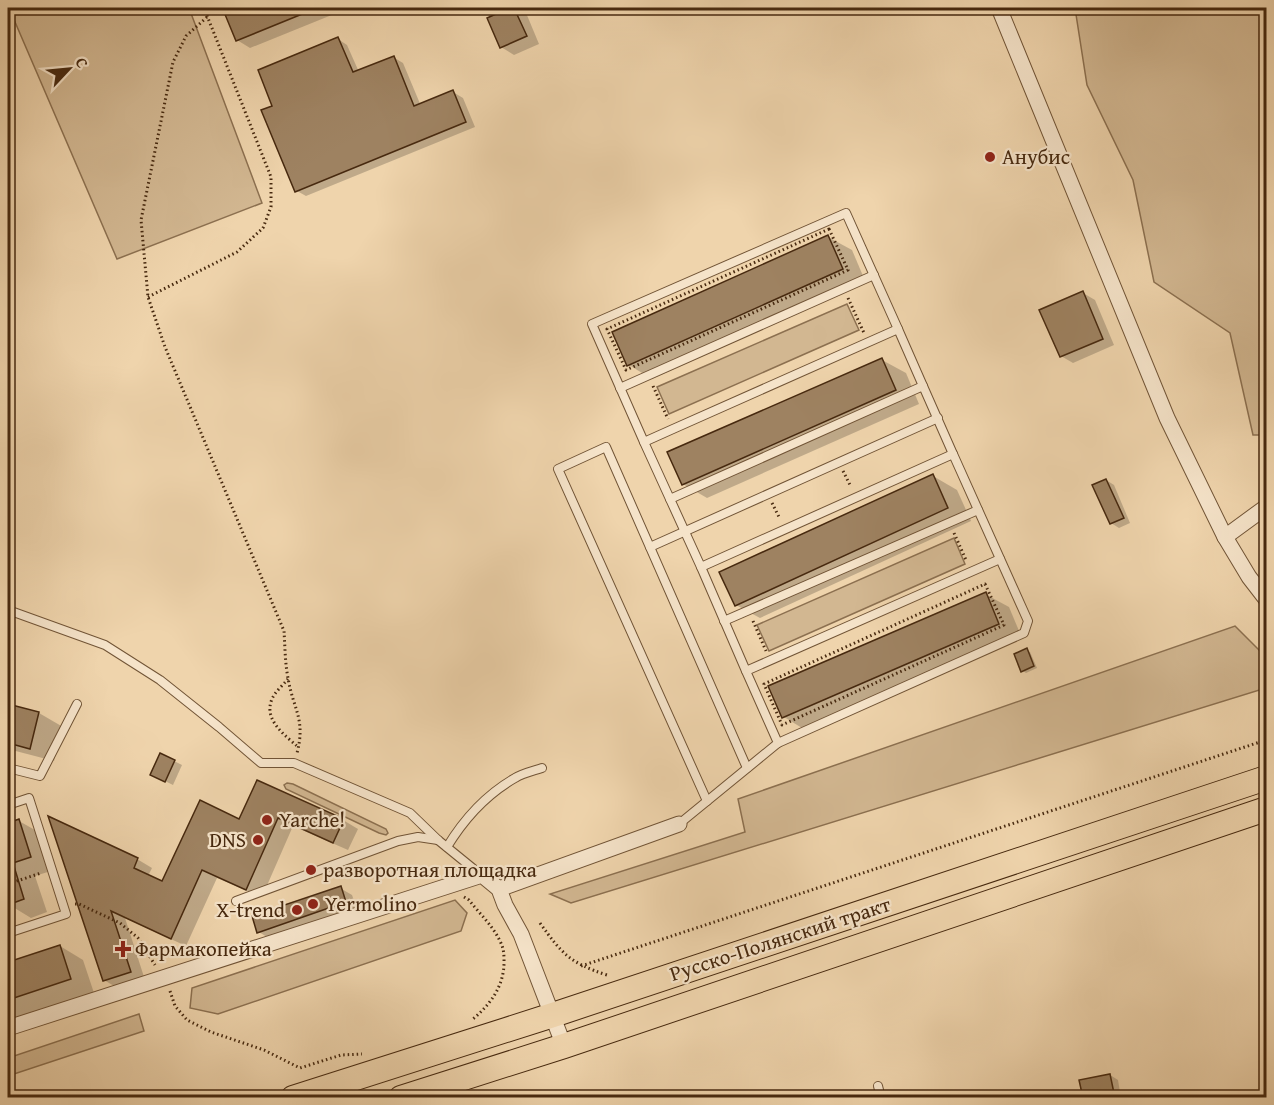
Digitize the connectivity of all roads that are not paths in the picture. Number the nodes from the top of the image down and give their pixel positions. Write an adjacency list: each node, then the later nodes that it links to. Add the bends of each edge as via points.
1 (999, 8): 13 (street, via 1167,418)
2 (874, 275): 3 (lane); 5 (lane); 5 (lane, via 846,213 592,324)
3 (898, 329): 4 (lane); 7 (lane)
4 (923, 386): 6 (lane); 9 (lane)
5 (620, 388): 7 (lane)
6 (938, 418): 8 (lane); 12 (lane)
7 (645, 442): 9 (lane)
8 (953, 453): 11 (lane); 16 (lane)
9 (670, 499): 12 (lane)
10 (1266, 507): 13 (street)
11 (978, 510): 15 (lane); 19 (lane)
12 (684, 531): 14 (lane); 16 (lane)
13 (1225, 537): 17 (street)
14 (650, 547): 25 (lane); 27 (lane, via 606,447 558,469)
15 (1000, 559): 20 (lane); 22 (lane, via 1028,621 1024,633)
16 (700, 567): 19 (lane)
17 (1266, 599)
18 (8, 610): 31 (lane, via 105,645 160,680 261,763 294,763 410,813)
19 (724, 621): 20 (lane)
20 (746, 671): 22 (lane)
21 (77, 704): 23 (lane, via 40,776)
22 (778, 743): 25 (lane)
23 (8, 768)
24 (542, 768): 32 (lane, via 496,790 461,825)
25 (747, 768): 27 (lane)
26 (1266, 778): 37 (main road, Русско-Полянский тракт)
27 (707, 801): 30 (lane)
28 (8, 805): 36 (lane, via 29,798 66,914)
29 (1266, 809): 39 (main road, Русско-Полянский тракт)
30 (679, 824): 34 (street)
31 (438, 840): 32 (lane); 35 (lane, via 418,837 398,841)
32 (447, 847): 33 (lane)
33 (482, 875): 34 (street); 38 (street)
34 (499, 889): 37 (street)
35 (236, 901)
36 (8, 933)
37 (553, 1015): 39 (street); 41 (main road, Русско-Полянский тракт)
38 (8, 1028)
39 (564, 1046): 42 (main road, Русско-Полянский тракт)
40 (878, 1086): 43 (lane)
41 (293, 1098)
42 (401, 1098)
43 (881, 1098)

